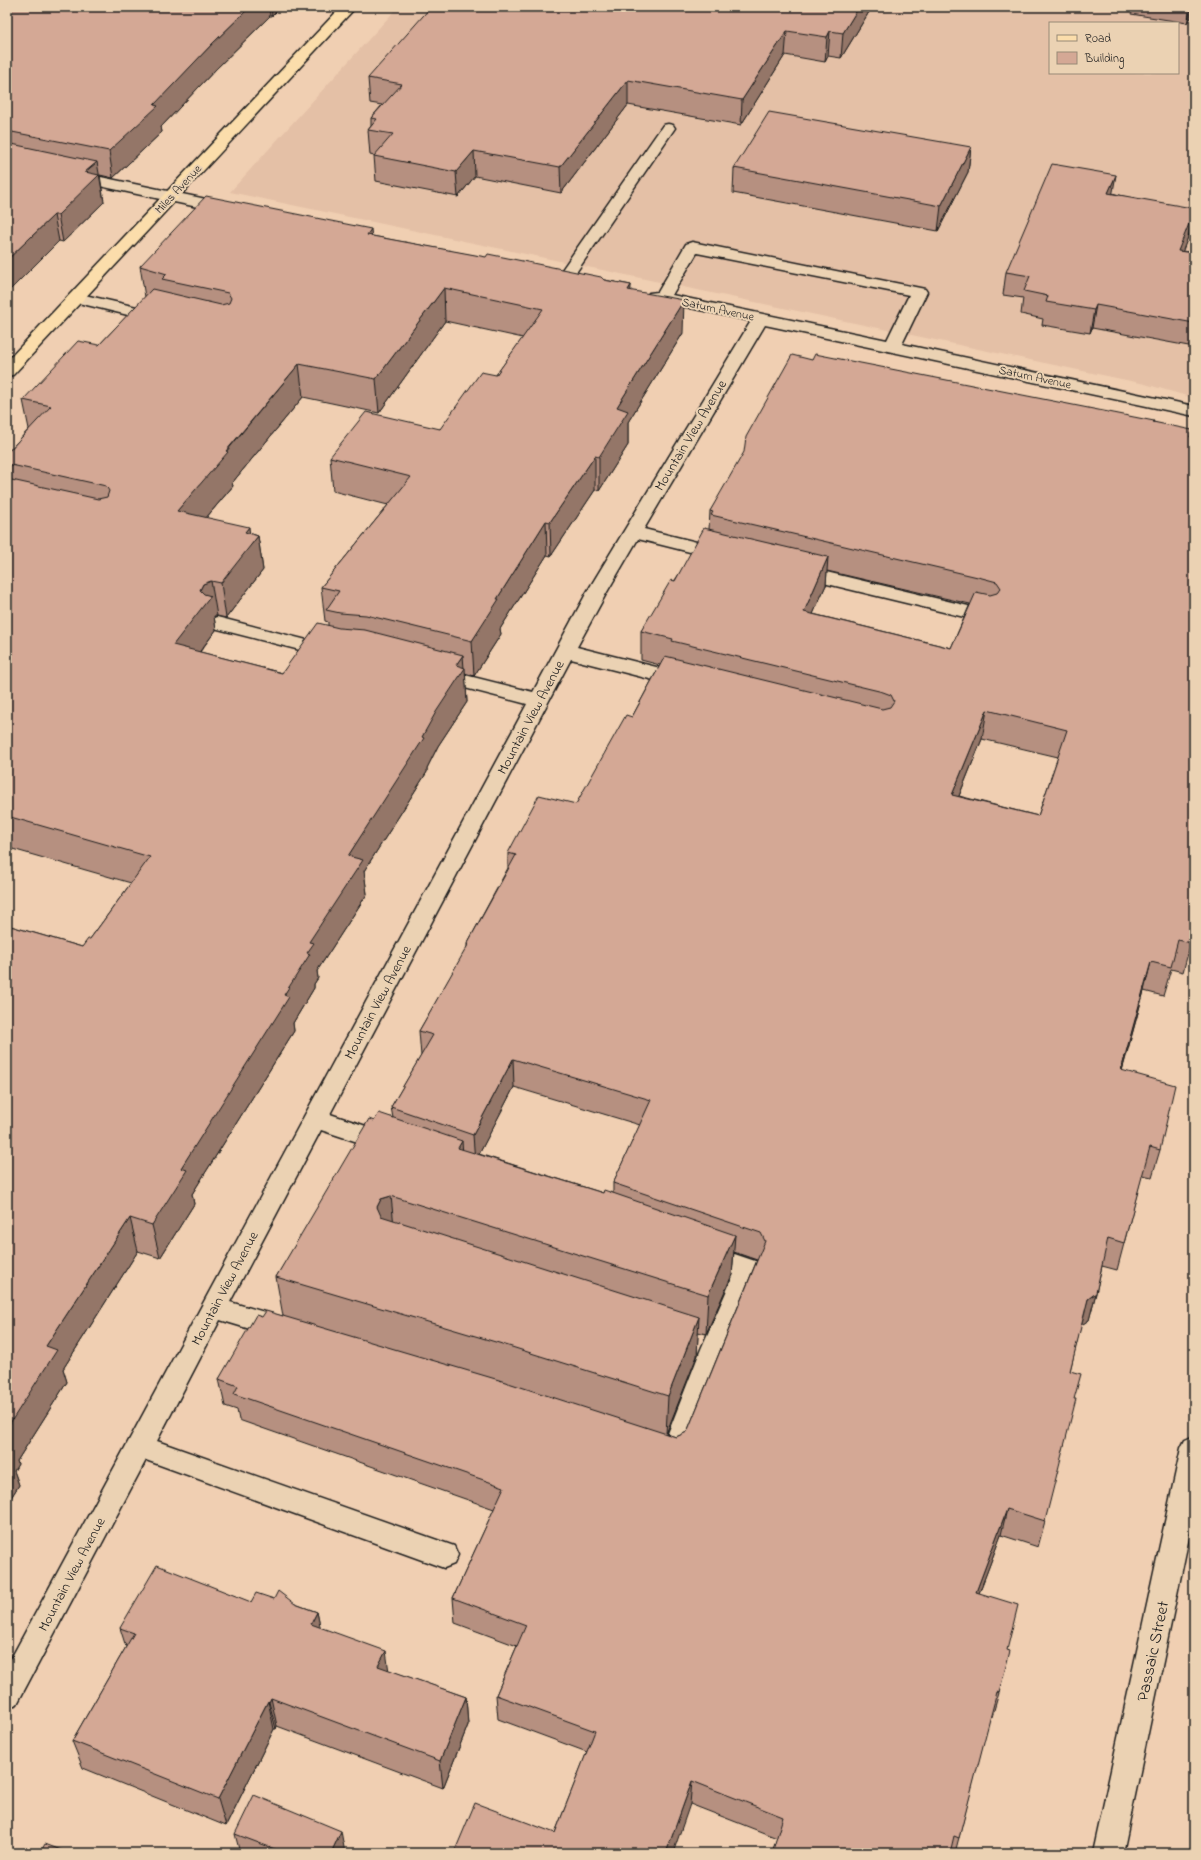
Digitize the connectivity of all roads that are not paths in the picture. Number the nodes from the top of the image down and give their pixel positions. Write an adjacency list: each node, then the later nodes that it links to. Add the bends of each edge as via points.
1 (349, 7): 4 (main road, Miles Avenue)
2 (668, 128): 6 (street)
3 (61, 174): 4 (street)
4 (170, 196): 5 (street); 8 (main road, Miles Avenue)
5 (248, 212)
6 (564, 277)
7 (640, 293): 9 (street, Saturn Avenue)
8 (76, 298): 11 (street); 13 (main road, Miles Avenue)
9 (662, 298): 10 (street, Saturn Avenue); 12 (street, via 692,247 919,292)
10 (761, 318): 12 (street, Saturn Avenue); 15 (street, Mountain View Avenue)
11 (176, 321)
12 (892, 346): 14 (street, Saturn Avenue)
13 (7, 371)
14 (1194, 411)
15 (632, 532): 16 (street); 20 (street, Mountain View Avenue, via 596,592)
16 (742, 558)
17 (780, 567): 18 (street)
18 (985, 616)
19 (218, 623): 21 (street)
20 (566, 651): 23 (street); 24 (street, Mountain View Avenue)
21 (349, 655)
22 (423, 670): 24 (street)
23 (701, 685)
24 (539, 700): 25 (street, Mountain View Avenue)
25 (315, 1118): 26 (street); 28 (street, Mountain View Avenue)
26 (413, 1152)
27 (683, 1246): 30 (street, via 749,1269 704,1346 675,1450)
28 (214, 1308): 29 (street); 31 (street, Mountain View Avenue)
29 (308, 1336)
30 (637, 1438)
31 (139, 1446): 33 (street); 34 (street, Mountain View Avenue)
32 (1194, 1448): 35 (street, Passaic Street)
33 (444, 1555)
34 (7, 1694)
35 (1108, 1853)

